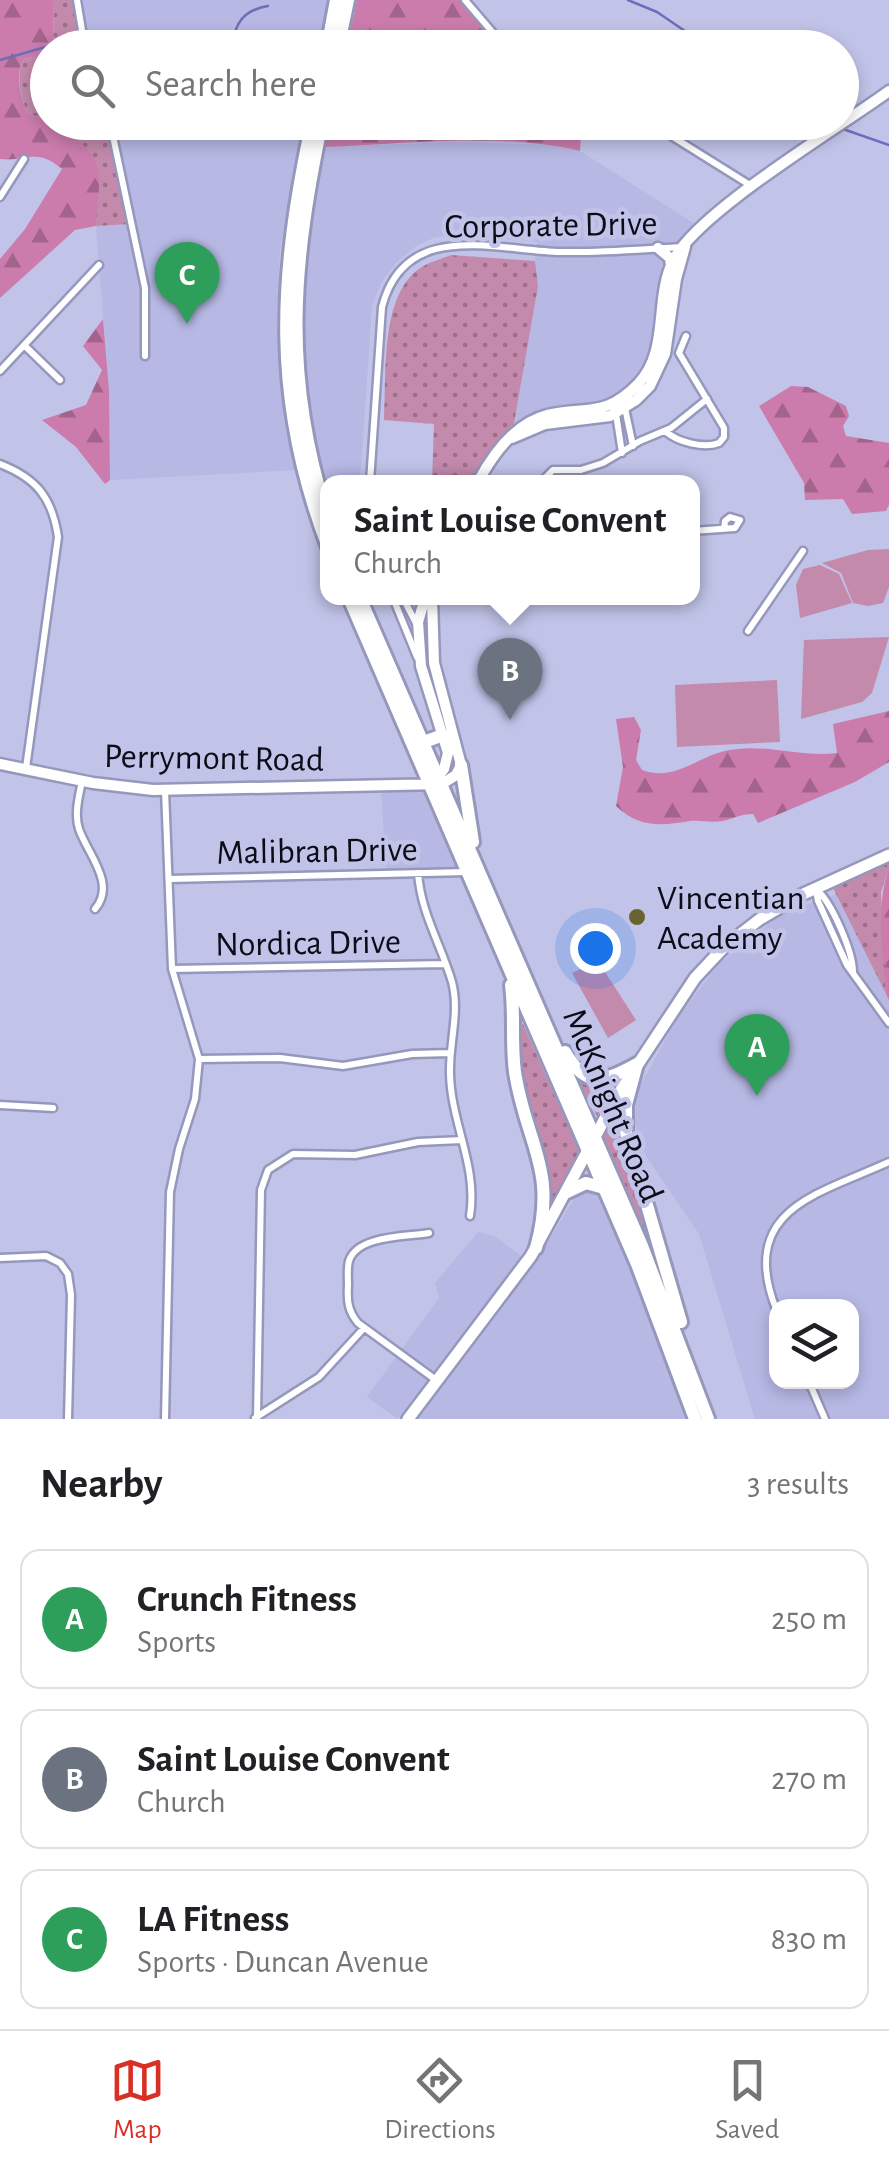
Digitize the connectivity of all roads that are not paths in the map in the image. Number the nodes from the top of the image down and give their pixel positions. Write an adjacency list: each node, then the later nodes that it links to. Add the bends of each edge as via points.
1 (78, 0): 5 (street)
2 (336, 0): 6 (highway)
3 (348, 0): 7 (highway)
4 (465, 0): 8 (street)
5 (82, 30)
6 (330, 30)
7 (342, 30)
8 (491, 30)
9 (889, 91): 10 (street)
10 (859, 112)
11 (114, 140): 25 (street, via 146,288)
12 (309, 140): 38 (highway, via 289,242 284,339 299,452)
13 (319, 140): 37 (highway, via 299,243 294,339 305,432)
14 (678, 140): 17 (street)
15 (820, 140): 17 (street)
16 (24, 159): 18 (street)
17 (753, 187): 19 (street)
18 (0, 197)
19 (686, 247): 20 (street, Corporate Drive); 22 (street); 29 (street, via 663,362 650,386)
20 (658, 248): 22 (street); 34 (street, Corporate Drive, via 558,252 454,244 410,263 382,307)
21 (99, 265): 24 (street)
22 (671, 266): 29 (street, via 654,361)
23 (686, 336): 28 (street, via 680,352)
24 (24, 345): 26 (street); 27 (street)
25 (145, 356)
26 (0, 371)
27 (60, 380)
28 (707, 399): 30 (street); 30 (street, via 725,432 720,444 676,439)
29 (619, 408): 31 (street); 32 (street); 35 (street, via 598,420 545,424 511,439)
30 (664, 431): 31 (street)
31 (633, 446): 32 (street)
32 (622, 454): 36 (street, via 586,469)
33 (0, 464): 56 (street, via 38,486 57,530)
34 (370, 475)
35 (483, 475)
36 (545, 475)
37 (320, 488)
38 (320, 521)
39 (724, 529): 40 (street)
40 (700, 530)
41 (803, 551): 49 (street)
42 (352, 605): 58 (highway, McKnight Road)
43 (363, 605): 53 (highway, McKnight Road)
44 (396, 605): 51 (street)
45 (407, 605): 48 (street)
46 (426, 605): 48 (street)
47 (429, 605): 50 (street)
48 (418, 627): 50 (street); 51 (street)
49 (748, 631)
50 (434, 663): 55 (street)
51 (421, 666): 52 (street)
52 (442, 735): 53 (highway); 58 (street, via 448,758)
53 (424, 742): 58 (highway, McKnight Road)
54 (0, 764): 56 (street, Perrymont Road)
55 (461, 764): 58 (street, via 456,776); 61 (highway)
56 (26, 768): 57 (street, Perrymont Road)
57 (82, 782): 59 (street, Perrymont Road); 65 (street, via 78,826 103,892)
58 (437, 782): 59 (street, Perrymont Road); 61 (highway, McKnight Road)
59 (165, 790): 63 (street)
60 (889, 855): 64 (main road)
61 (472, 868): 62 (street, Malibran Drive); 66 (highway, McKnight Road); 69 (highway, McKnight Road)
62 (418, 873): 63 (street, Malibran Drive); 67 (street, via 422,907)
63 (169, 878): 68 (street)
64 (816, 889): 70 (street, via 847,966); 73 (main road, via 725,946)
65 (95, 909)
66 (506, 963): 78 (highway, McKnight Road); 84 (highway, via 516,1079 545,1186)
67 (445, 964): 68 (street, Nordica Drive); 71 (street, via 455,1002)
68 (172, 969): 72 (street)
69 (528, 981): 73 (highway, via 581,1073 605,1079); 76 (highway, McKnight Road)
70 (889, 1023)
71 (450, 1052): 72 (street, via 344,1066); 77 (street)
72 (199, 1059): 93 (street, via 170,1192)
73 (637, 1064): 76 (main road); 89 (highway, via 626,1105 627,1140)
74 (0, 1104): 75 (street)
75 (54, 1108)
76 (596, 1139): 78 (main road); 89 (highway, McKnight Road)
77 (462, 1140): 82 (street, via 473,1181); 91 (street, via 355,1154 293,1154 268,1170 261,1190)
78 (589, 1153): 80 (highway, McKnight Road); 81 (main road)
79 (889, 1162): 86 (street, via 808,1198 782,1217 767,1267)
80 (604, 1188): 81 (highway, via 582,1184); 95 (highway, McKnight Road)
81 (567, 1192): 84 (main road)
82 (470, 1216)
83 (429, 1233): 87 (street, via 369,1243 352,1256 348,1306)
84 (536, 1248): 88 (main road)
85 (0, 1258): 92 (street, via 46,1256 68,1274)
86 (773, 1299)
87 (364, 1328): 88 (street); 91 (street, via 319,1377)
88 (437, 1380): 94 (main road)
89 (698, 1388): 96 (highway, McKnight Road)
90 (812, 1389): 97 (street)
91 (256, 1418)
92 (68, 1419)
93 (164, 1419)
94 (408, 1419)
95 (695, 1419)
96 (708, 1419)
97 (826, 1419)

